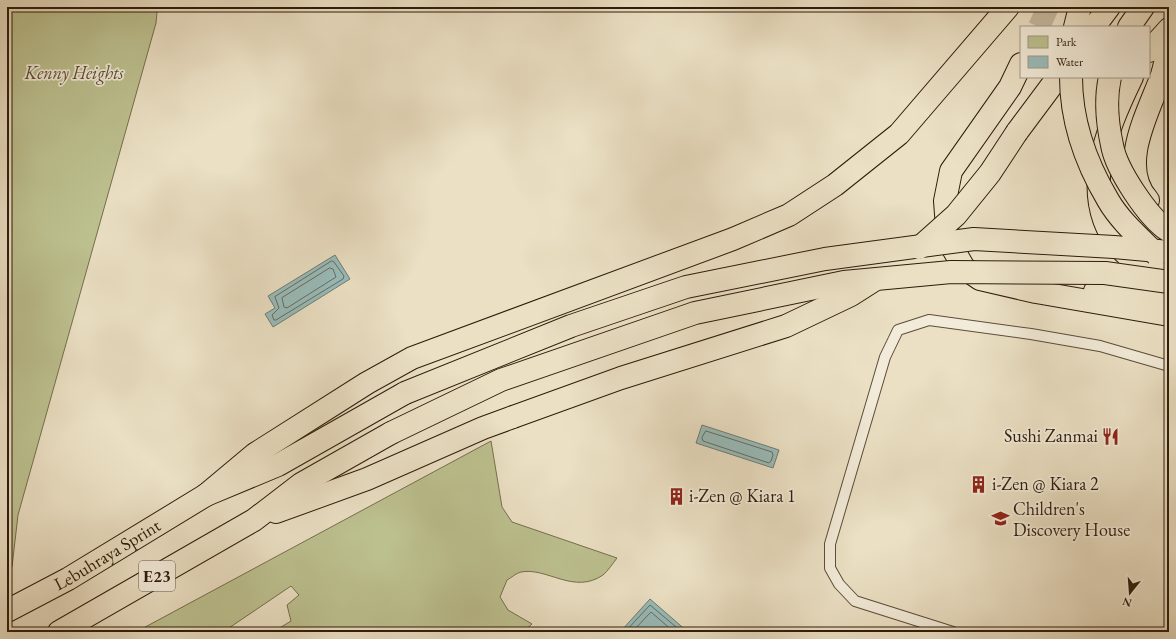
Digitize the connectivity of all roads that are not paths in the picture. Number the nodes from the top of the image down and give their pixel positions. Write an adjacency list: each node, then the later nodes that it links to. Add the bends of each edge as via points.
1 (1008, 7): 24 (highway, via 899,134 835,185 788,215 733,239 412,358 255,454)
2 (1080, 7): 4 (highway)
3 (1109, 7): 5 (highway)
4 (1075, 26)
5 (1095, 26)
6 (1169, 29): 8 (highway)
7 (1169, 44): 14 (highway, via 1162,73 1138,133 1135,175 1143,195)
8 (1150, 50)
9 (1020, 66): 20 (highway, via 1010,87 951,171 945,201 948,240 964,268 980,279)
10 (1057, 78): 25 (highway, bridge, via 990,173 956,215 905,259 851,295 786,326 621,378 482,428 367,479)
11 (1071, 78): 17 (highway, bridge, via 1071,96 1078,132 1108,200 1128,225)
12 (1110, 78): 15 (highway, bridge, via 1106,96 1112,146 1138,200 1161,226)
13 (1132, 78): 18 (highway, via 1112,118 1100,161 1098,189 1105,226 1125,254 1142,268)
14 (1169, 220)
15 (1169, 231)
16 (1169, 252): 24 (highway, bridge, via 974,239 824,259 686,287 571,326 405,393 278,465)
17 (1169, 267)
18 (1169, 276)
19 (1169, 282): 25 (highway, bridge, via 1105,273 951,272 844,282 695,313 501,380 391,433 301,484)
20 (1036, 292): 21 (highway, via 1136,291); 22 (highway)
21 (1169, 295)
22 (1169, 315)
23 (1169, 366): 28 (lane, via 1100,346 937,321 929,320 898,330 884,357 830,544 830,568 839,584 855,601)
24 (206, 496): 26 (highway, Lebuhraya Sprint / E23, via 68,579)
25 (254, 520): 27 (highway, E23)
26 (7, 611)
27 (59, 632)
28 (953, 632)

